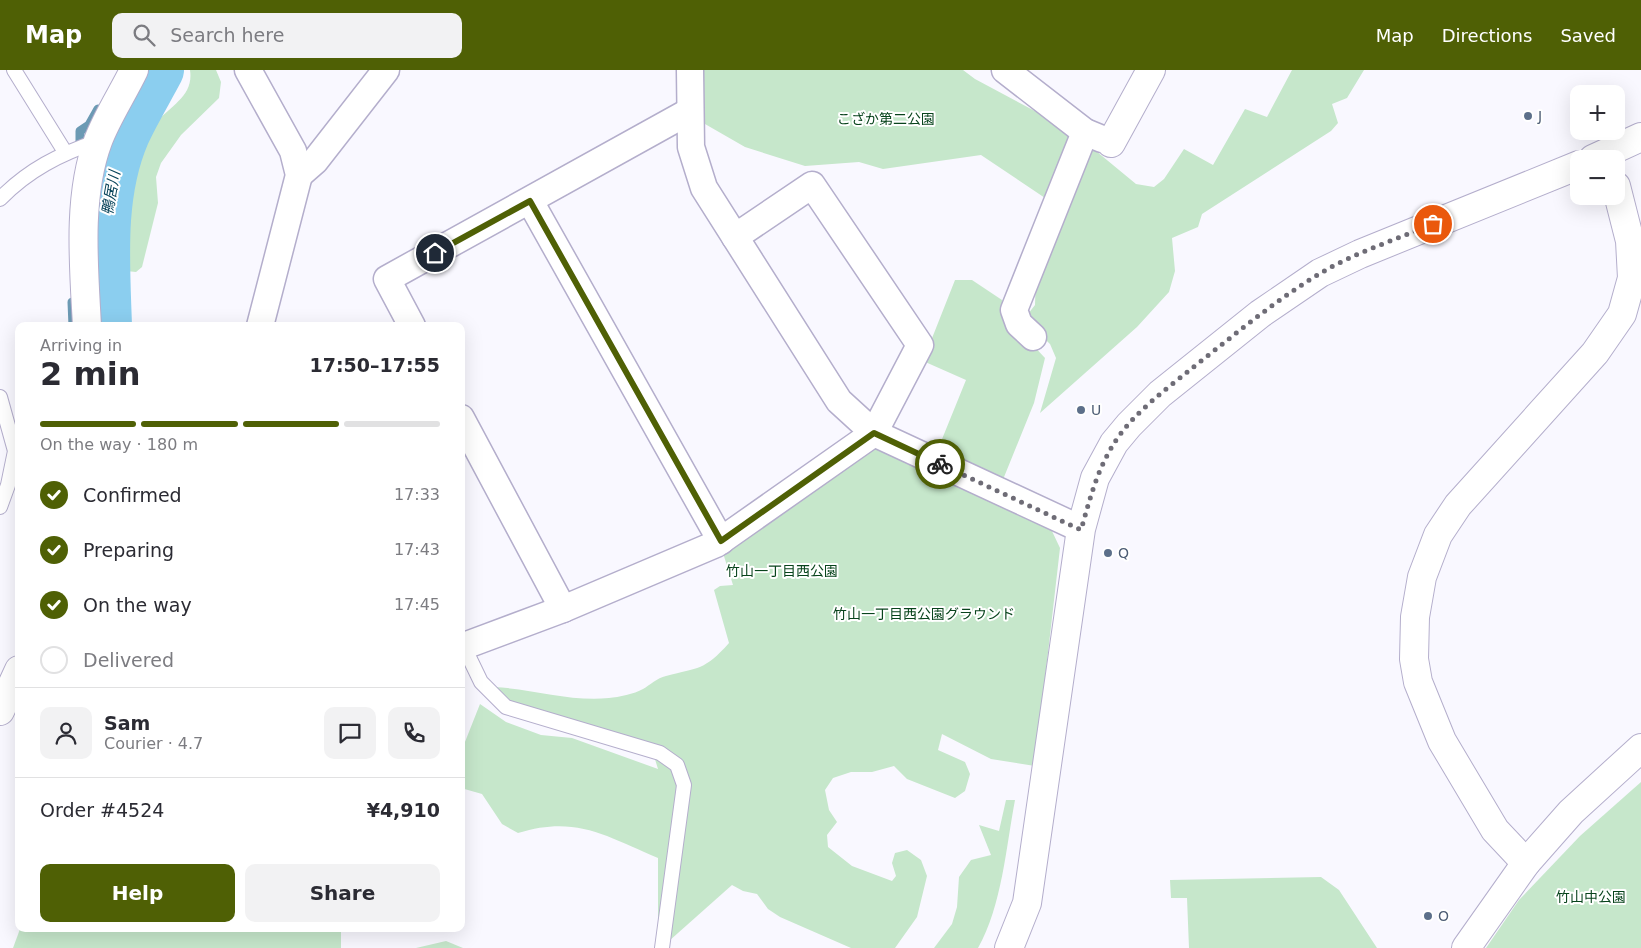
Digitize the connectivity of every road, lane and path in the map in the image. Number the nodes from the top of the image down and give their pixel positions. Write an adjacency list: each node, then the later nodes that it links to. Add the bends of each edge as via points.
1 (14, 70): 14 (lane)
2 (134, 70): 11 (street)
3 (248, 70): 16 (street, via 293,151)
4 (386, 70): 16 (street, via 315,161)
5 (690, 70): 8 (street)
6 (1005, 70): 9 (street)
7 (1151, 70): 12 (street)
8 (690, 111): 18 (street); 20 (street, via 691,147 704,188)
9 (1085, 132): 12 (street); 24 (street, via 1014,310 1019,324)
10 (1641, 137): 13 (street)
11 (98, 141): 14 (lane); 21 (street, via 85,219)
12 (1111, 143)
13 (1617, 150)
14 (65, 152): 17 (lane, via 17,181)
15 (1570, 169): 30 (street, via 1360,254 1320,274 1260,314 1160,394 1128,425 1095,478)
16 (299, 175): 22 (street)
17 (0, 199)
18 (530, 201): 23 (street, via 387,279); 31 (street)
19 (1621, 205): 38 (street, via 1630,241 1632,278 1622,314 1595,353 1458,505 1438,535 1422,577 1415,617 1414,659 1418,682 1442,741 1495,830)
20 (735, 236): 27 (street, via 839,401); 27 (street, via 812,185 920,345)
21 (87, 322)
22 (261, 322)
23 (410, 322)
24 (1033, 336)
25 (0, 397): 28 (lane, via 15,451)
26 (465, 425): 32 (street)
27 (874, 433): 30 (street); 31 (street)
28 (14, 486): 29 (lane)
29 (0, 507)
30 (1081, 530): 40 (street, via 1026,903)
31 (721, 541): 32 (street)
32 (563, 609): 33 (street)
33 (465, 647)
34 (465, 649): 39 (lane, via 481,682 506,707 660,753 677,765 684,784)
35 (15, 679): 36 (street)
36 (0, 711)
37 (1641, 748): 38 (street, via 1571,812)
38 (1526, 863): 41 (street)
39 (660, 946)
40 (1009, 948)
41 (1466, 948)

